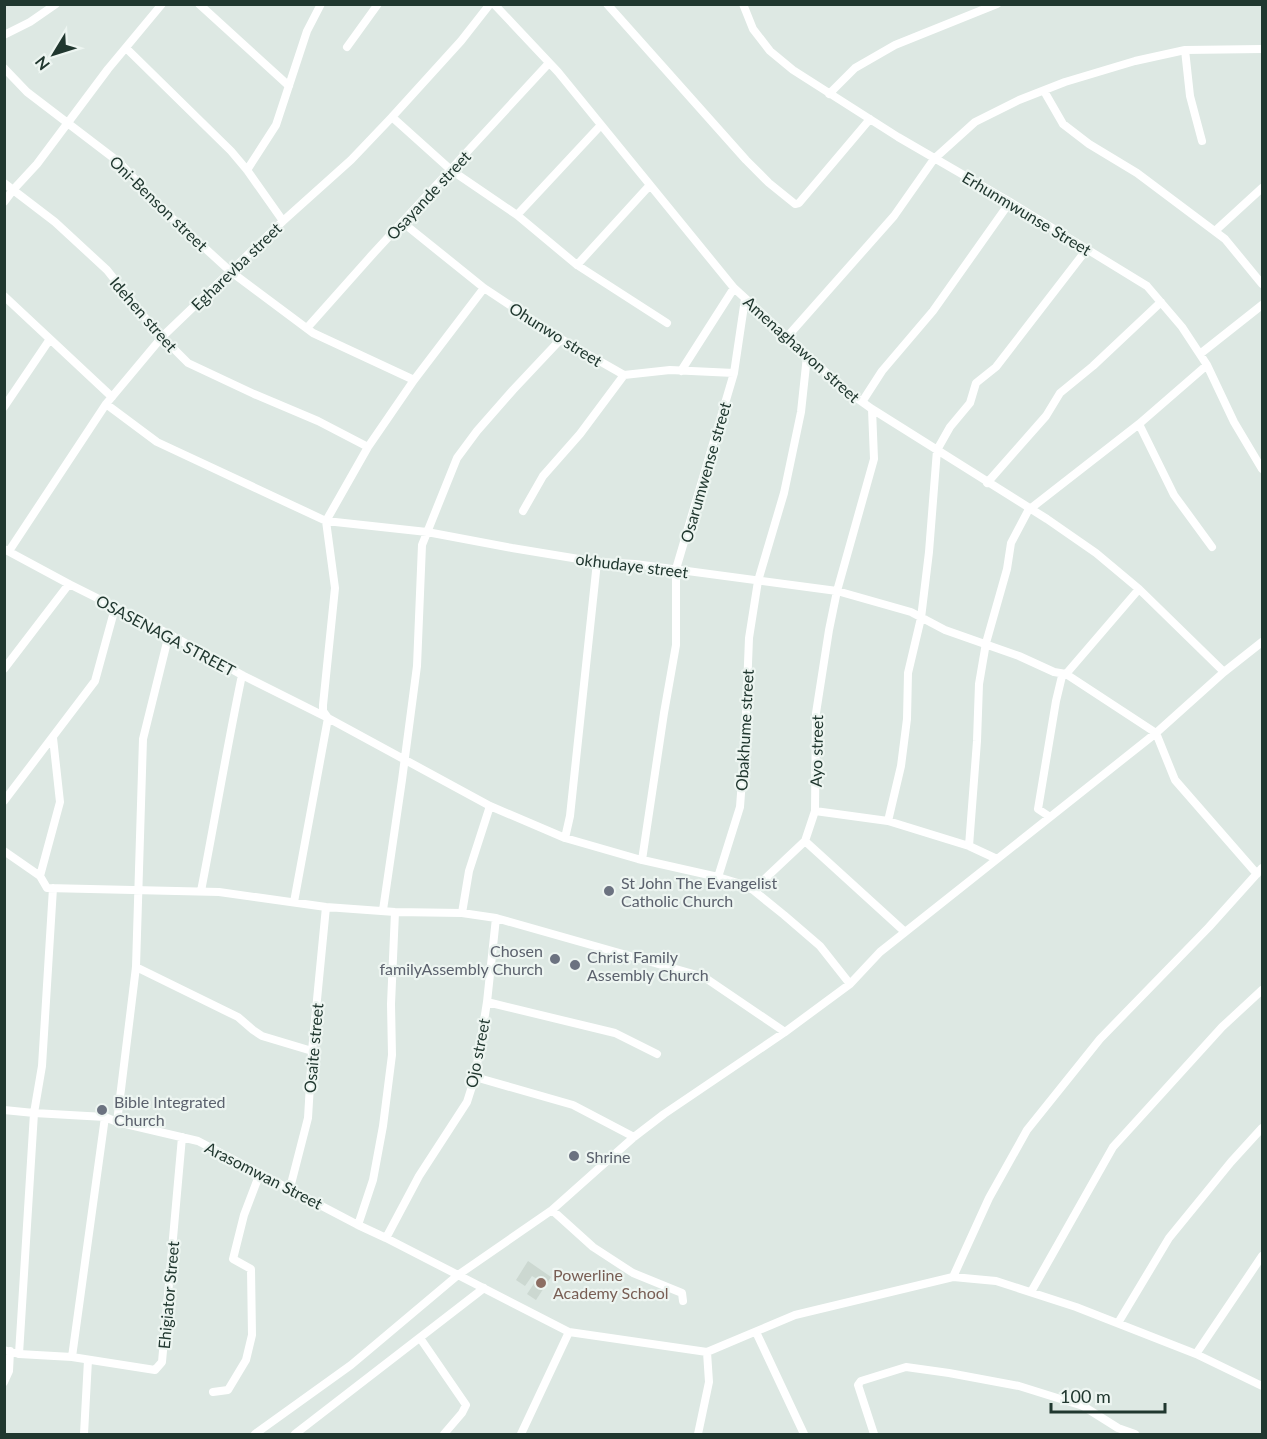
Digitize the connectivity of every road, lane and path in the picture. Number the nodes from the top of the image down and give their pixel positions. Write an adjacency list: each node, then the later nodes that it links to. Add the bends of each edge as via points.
1 (56, 4): 10 (street)
2 (162, 4): 12 (street)
3 (199, 4): 17 (street)
4 (321, 4): 17 (street, via 307,31)
5 (378, 4): 11 (street)
6 (492, 4): 15 (street, Amenaghawon street); 20 (street, Egharevba street)
7 (607, 4): 21 (street, via 746,160 795,204)
8 (743, 4): 19 (street, Erhunmwunse Street, via 753,28 770,51)
9 (997, 4): 19 (street, via 895,45 855,68)
10 (4, 35)
11 (347, 47)
12 (126, 48): 22 (street); 26 (street)
13 (1263, 49): 14 (street)
14 (1185, 50): 18 (street, via 1135,61); 24 (street, via 1190,96)
15 (549, 63): 23 (street, Amenaghawon street); 27 (street, Osayande street)
16 (4, 68): 22 (street, Oni-Benson street, via 27,92)
17 (289, 86): 26 (street, via 276,125)
18 (1044, 91): 25 (street, via 975,122); 37 (street, via 1064,124)
19 (829, 94): 21 (street, Erhunmwunse Street)
20 (392, 117): 27 (street); 35 (street, Egharevba street)
21 (870, 119): 25 (street, Erhunmwunse Street)
22 (68, 123): 31 (street); 40 (street, Oni-Benson street, via 120,163 161,208)
23 (601, 125): 29 (street, Amenaghawon street); 34 (street)
24 (1202, 141)
25 (934, 159): 33 (street, Erhunmwunse Street); 50 (street, via 894,216)
26 (247, 170): 35 (street)
27 (452, 170): 34 (street); 36 (street, Osayande street)
28 (4, 183): 31 (street, Idehen street)
29 (650, 185): 39 (street); 43 (street, Amenaghawon street)
30 (1263, 188): 37 (street)
31 (14, 190): 32 (street); 51 (street, Idehen street, via 107,270)
32 (4, 202)
33 (1010, 202): 38 (street, Erhunmwunse Street); 62 (street)
34 (517, 215): 39 (street)
35 (283, 221): 40 (street, Egharevba street)
36 (402, 222): 42 (street, Ohunwo street); 49 (street, Osayande street)
37 (1215, 231): 41 (street)
38 (1087, 249): 46 (street, Erhunmwunse Street, via 1147,286); 67 (street, via 996,367 976,383 970,403)
39 (577, 265): 48 (street)
40 (230, 271): 49 (street, Oni-Benson street); 51 (street, Egharevba street)
41 (1263, 284)
42 (484, 288): 53 (street, Ohunwo street); 60 (street)
43 (734, 288): 45 (street, Amenaghawon street); 57 (street)
44 (4, 296): 52 (street, okhudaye street)
45 (745, 299): 50 (street, Amenaghawon street); 58 (street, Osarumwense street)
46 (1161, 302): 54 (street, Erhunmwunse Street); 69 (street, via 1060,393 1046,416)
47 (1263, 304): 54 (street)
48 (667, 323)
49 (307, 328): 60 (street, Oni-Benson street)
50 (787, 337): 55 (street, Amenaghawon street)
51 (162, 338): 61 (street, Egharevba street); 66 (street, Idehen street, via 188,363)
52 (50, 339): 61 (street, okhudaye street); 63 (street)
53 (561, 339): 59 (street, Ohunwo street); 73 (street, via 477,431 458,458)
54 (1200, 354): 56 (street, Erhunmwunse Street)
55 (807, 356): 62 (street, Amenaghawon street); 78 (street, Obakhume street, via 801,412 784,493)
56 (1207, 364): 65 (street); 68 (street, Erhunmwunse Street, via 1234,422)
57 (681, 371): 58 (street); 59 (street)
58 (734, 373): 77 (street, Osarumwense street)
59 (624, 375): 71 (street, via 543,476)
60 (414, 380): 66 (street)
61 (109, 400): 72 (street, okhudaye street, via 157,442); 75 (street, Egharevba street)
62 (862, 402): 64 (street, Amenaghawon street)
63 (4, 406)
64 (872, 409): 67 (street, Amenaghawon street); 81 (street, Ayo street, via 874,459)
65 (1138, 424): 70 (street); 74 (street, via 1174,495)
66 (368, 447): 72 (street)
67 (937, 450): 69 (street, Amenaghawon street); 83 (street)
68 (1263, 469)
69 (987, 483): 70 (street, Amenaghawon street)
70 (1030, 509): 80 (street, Amenaghawon street, via 1096,553); 86 (street, via 1011,543)
71 (523, 511)
72 (326, 521): 73 (street, okhudaye street); 91 (street, via 335,588 323,705)
73 (427, 532): 76 (street, okhudaye street); 94 (street, via 422,545 417,666)
74 (1212, 547)
75 (7, 550): 79 (street, OSASENAGA STREET)
76 (597, 562): 77 (street, okhudaye street); 100 (street)
77 (676, 569): 78 (street, okhudaye street); 105 (street, Osarumwense street, via 676,645)
78 (758, 581): 81 (street, okhudaye street); 108 (street, Obakhume street, via 749,638 740,807)
79 (69, 584): 82 (street, OSASENAGA STREET); 87 (street)
80 (1139, 589): 88 (street, Amenaghawon street); 89 (street)
81 (837, 591): 83 (street, okhudaye street); 97 (street, Ayo street, via 816,713)
82 (115, 608): 84 (street, OSASENAGA STREET); 93 (street, via 95,681)
83 (921, 618): 86 (street, okhudaye street); 99 (street, via 908,673 901,766)
84 (169, 634): 90 (street, OSASENAGA STREET); 111 (street, via 143,739)
85 (1263, 642): 88 (street)
86 (986, 643): 89 (street, okhudaye street); 102 (street, via 979,684)
87 (4, 669)
88 (1224, 672): 92 (street)
89 (1066, 674): 92 (street, okhudaye street); 98 (street, via 1062,676 1056,701 1038,809)
90 (242, 675): 91 (street, OSASENAGA STREET); 112 (street)
91 (328, 718): 94 (street, OSASENAGA STREET); 113 (street)
92 (1156, 733): 98 (street); 106 (street, via 1175,780)
93 (53, 738): 95 (street); 107 (street, via 60,802)
94 (405, 760): 96 (street, OSASENAGA STREET); 115 (street)
95 (4, 801)
96 (490, 806): 100 (street, OSASENAGA STREET); 117 (street, via 469,871)
97 (815, 811): 99 (street); 101 (street, Ayo street)
98 (1050, 817): 104 (street)
99 (888, 821): 102 (street)
100 (565, 838): 105 (street)
101 (805, 841): 110 (street, Ayo street); 119 (street)
102 (969, 846): 104 (street)
103 (4, 850): 107 (street)
104 (997, 859): 119 (street)
105 (642, 860): 108 (street)
106 (1260, 871): 142 (street, via 1100,1039 1027,1130 989,1198)
107 (40, 876): 109 (street, via 47,888)
108 (718, 877): 110 (street)
109 (53, 888): 111 (street); 129 (street, via 42,1066)
110 (753, 890): 121 (street, via 820,946)
111 (137, 891): 112 (street); 120 (street)
112 (201, 891): 113 (street)
113 (294, 902): 114 (street)
114 (326, 907): 115 (street); 125 (street, Osaite street)
115 (382, 910): 116 (street)
116 (395, 912): 117 (street); 138 (street, via 392,1054 373,1180)
117 (462, 914): 118 (street)
118 (496, 918): 123 (street, Ojo street); 124 (street, via 704,977)
119 (905, 932): 121 (street)
120 (136, 967): 125 (street, via 238,1017 262,1036); 131 (street)
121 (849, 984): 124 (street)
122 (1263, 990): 144 (street, via 1222,1027 1113,1147)
123 (487, 1002): 126 (street, via 615,1033); 127 (street, Ojo street)
124 (784, 1032): 134 (street)
125 (312, 1051): 136 (street, Osaite street, via 308,1118)
126 (657, 1054)
127 (475, 1077): 134 (street, via 573,1105); 139 (street, Ojo street, via 467,1102 418,1176)
128 (4, 1110): 129 (street, Arasomwan Street)
129 (34, 1113): 130 (street, Arasomwan Street); 150 (street)
130 (105, 1117): 131 (street, Arasomwan Street); 153 (street)
131 (117, 1122): 133 (street, Arasomwan Street)
132 (1263, 1128): 146 (street, via 1169,1238)
133 (182, 1137): 135 (street, Arasomwan Street, via 198,1141); 154 (street, Ehigiator Street, via 162,1362 155,1370)
134 (634, 1137): 137 (street)
135 (260, 1173): 136 (street, Arasomwan Street); 157 (street, via 233,1259 251,1269 252,1335 246,1360 228,1390)
136 (290, 1188): 138 (street, Arasomwan Street)
137 (552, 1210): 141 (street); 145 (street, via 593,1247 633,1273 682,1293)
138 (358, 1225): 139 (street, Arasomwan Street)
139 (386, 1238): 141 (street, Arasomwan Street)
140 (1263, 1256): 152 (street)
141 (458, 1275): 143 (street, Arasomwan Street); 159 (street, via 351,1365)
142 (953, 1277): 144 (street, via 996,1281); 148 (street, via 795,1315)
143 (484, 1288): 147 (street, Arasomwan Street); 149 (street)
144 (1031, 1292): 146 (street)
145 (683, 1301)
146 (1119, 1323): 152 (street)
147 (569, 1332): 151 (street, Arasomwan Street); 162 (street)
148 (756, 1332): 151 (street); 164 (street)
149 (420, 1338): 160 (street); 161 (street, via 466,1405)
150 (11, 1352): 153 (street, Ehigiator Street); 155 (street)
151 (707, 1352): 163 (street, via 710,1382)
152 (1196, 1354): 156 (street)
153 (72, 1358): 154 (street, Ehigiator Street)
154 (88, 1360): 158 (street)
155 (4, 1382)
156 (1263, 1386)
157 (213, 1392)
158 (84, 1434)
159 (255, 1434)
160 (295, 1434)
161 (444, 1434)
162 (521, 1434)
163 (698, 1434)
164 (804, 1434)
165 (874, 1434): 166 (street, via 858,1385 884,1372 906,1367 1019,1386 1083,1406)
166 (1135, 1434)

